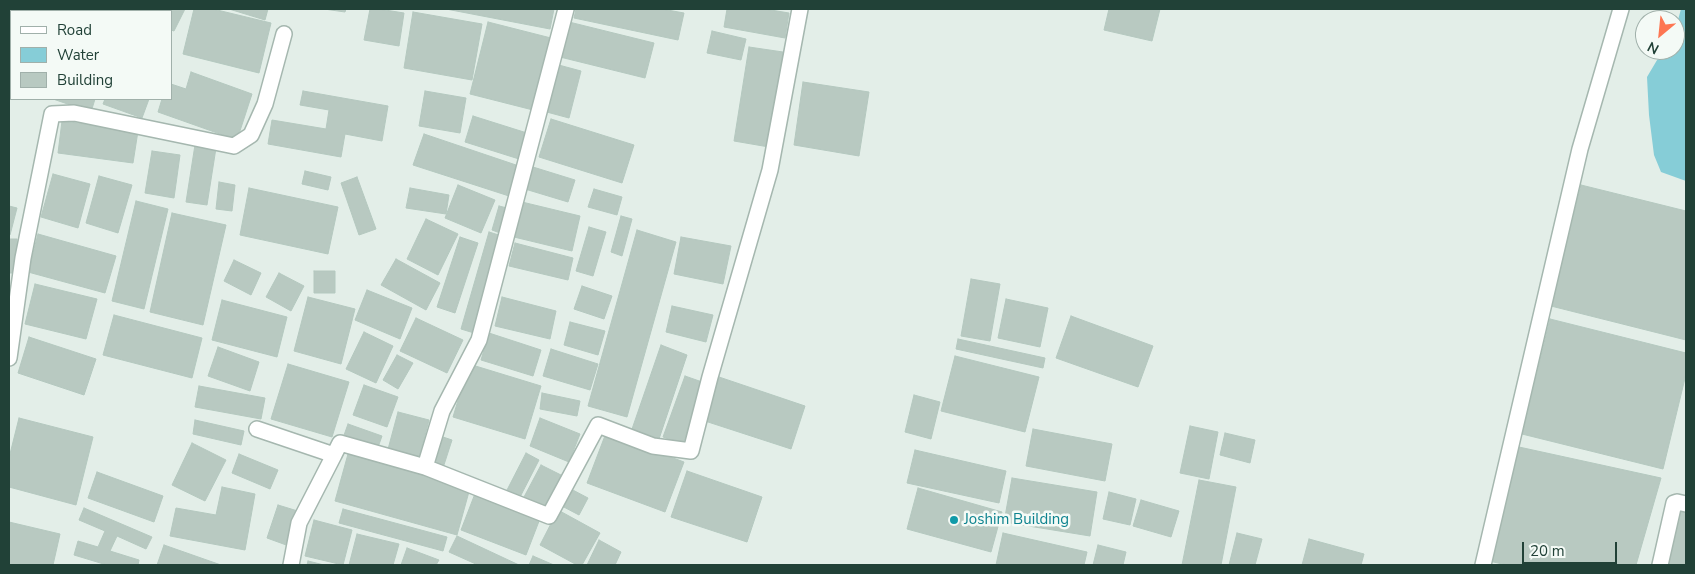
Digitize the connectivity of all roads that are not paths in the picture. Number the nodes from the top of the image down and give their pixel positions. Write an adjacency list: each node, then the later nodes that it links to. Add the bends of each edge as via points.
1 (566, 9): 8 (street, via 479,340 442,411)
2 (800, 9): 8 (street, via 770,170 691,451 652,446 598,425 549,516)
3 (1621, 9): 11 (street, via 1580,149)
4 (284, 34): 5 (street, via 265,104 251,135 234,146 74,113 52,114 23,258)
5 (9, 358)
6 (257, 429): 7 (street)
7 (334, 454): 8 (street, via 340,443); 10 (street, via 299,523)
8 (425, 466)
9 (1686, 504): 12 (street, via 1674,503)
10 (291, 565)
11 (1483, 565)
12 (1660, 565)

